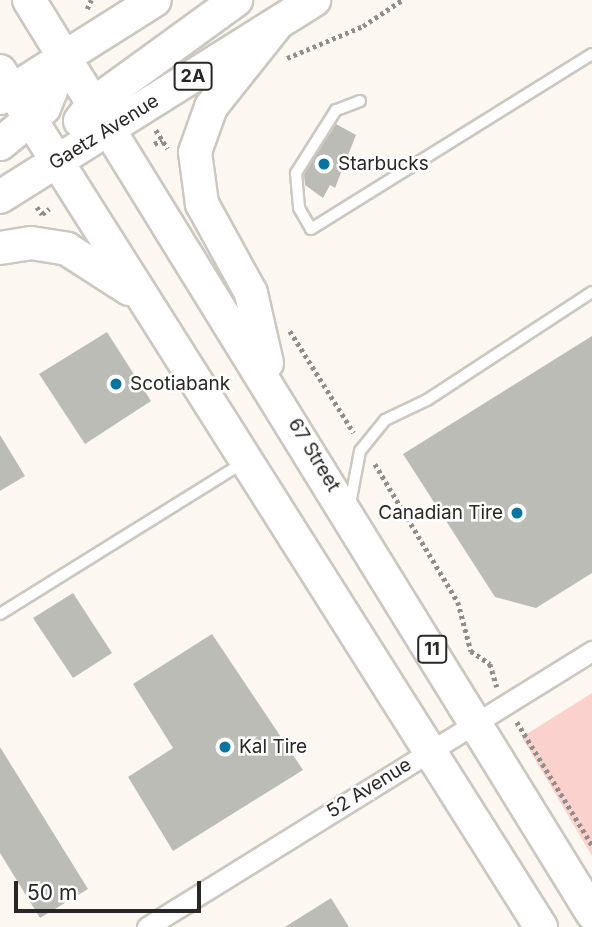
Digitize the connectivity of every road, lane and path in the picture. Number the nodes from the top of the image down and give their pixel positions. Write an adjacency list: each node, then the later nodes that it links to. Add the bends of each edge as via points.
1 (29, 0): 8 (main road, 67 Street / 11)
2 (155, 0): 8 (main road)
3 (236, 0): 12 (main road)
4 (314, 0): 6 (main road, Gaetz Avenue / 2A)
5 (402, 0): 9 (path, via 363,26)
6 (277, 24): 12 (main road, Gaetz Avenue / 2A); 25 (main road, via 211,107 195,152 202,204 251,293)
7 (592, 54): 11 (lane, via 311,229 299,208 296,173 335,110)
8 (65, 57): 10 (main road); 12 (main road, 67 Street / 11); 13 (main road, via 54,91)
9 (275, 65)
10 (4, 87): 13 (main road)
11 (360, 101)
12 (102, 116): 17 (main road); 25 (main road, 67 Street / 11)
13 (32, 122): 15 (main road); 17 (main road)
14 (162, 140): 16 (path)
15 (0, 144)
16 (155, 144)
17 (55, 163): 18 (main road, Gaetz Avenue); 23 (main road)
18 (0, 197)
19 (37, 206): 20 (path, via 42,214)
20 (49, 209)
21 (0, 248): 23 (main road, via 31,243 68,249)
22 (592, 292): 26 (lane, via 385,420)
23 (144, 301): 27 (main road)
24 (285, 323): 26 (path)
25 (271, 385): 28 (main road, 67 Street / 11)
26 (363, 445): 28 (lane); 31 (path, via 458,602 471,651 490,664)
27 (247, 461): 29 (lane); 34 (main road)
28 (348, 512): 32 (main road, 67 Street / 11)
29 (0, 614)
30 (592, 651): 32 (street, 52 Avenue)
31 (489, 672)
32 (476, 722): 34 (street, 52 Avenue); 36 (main road, 67 Street / 11)
33 (533, 744): 35 (path)
34 (431, 750): 37 (street, 52 Avenue); 38 (main road)
35 (592, 845)
36 (592, 913)
37 (147, 927)
38 (541, 927)

